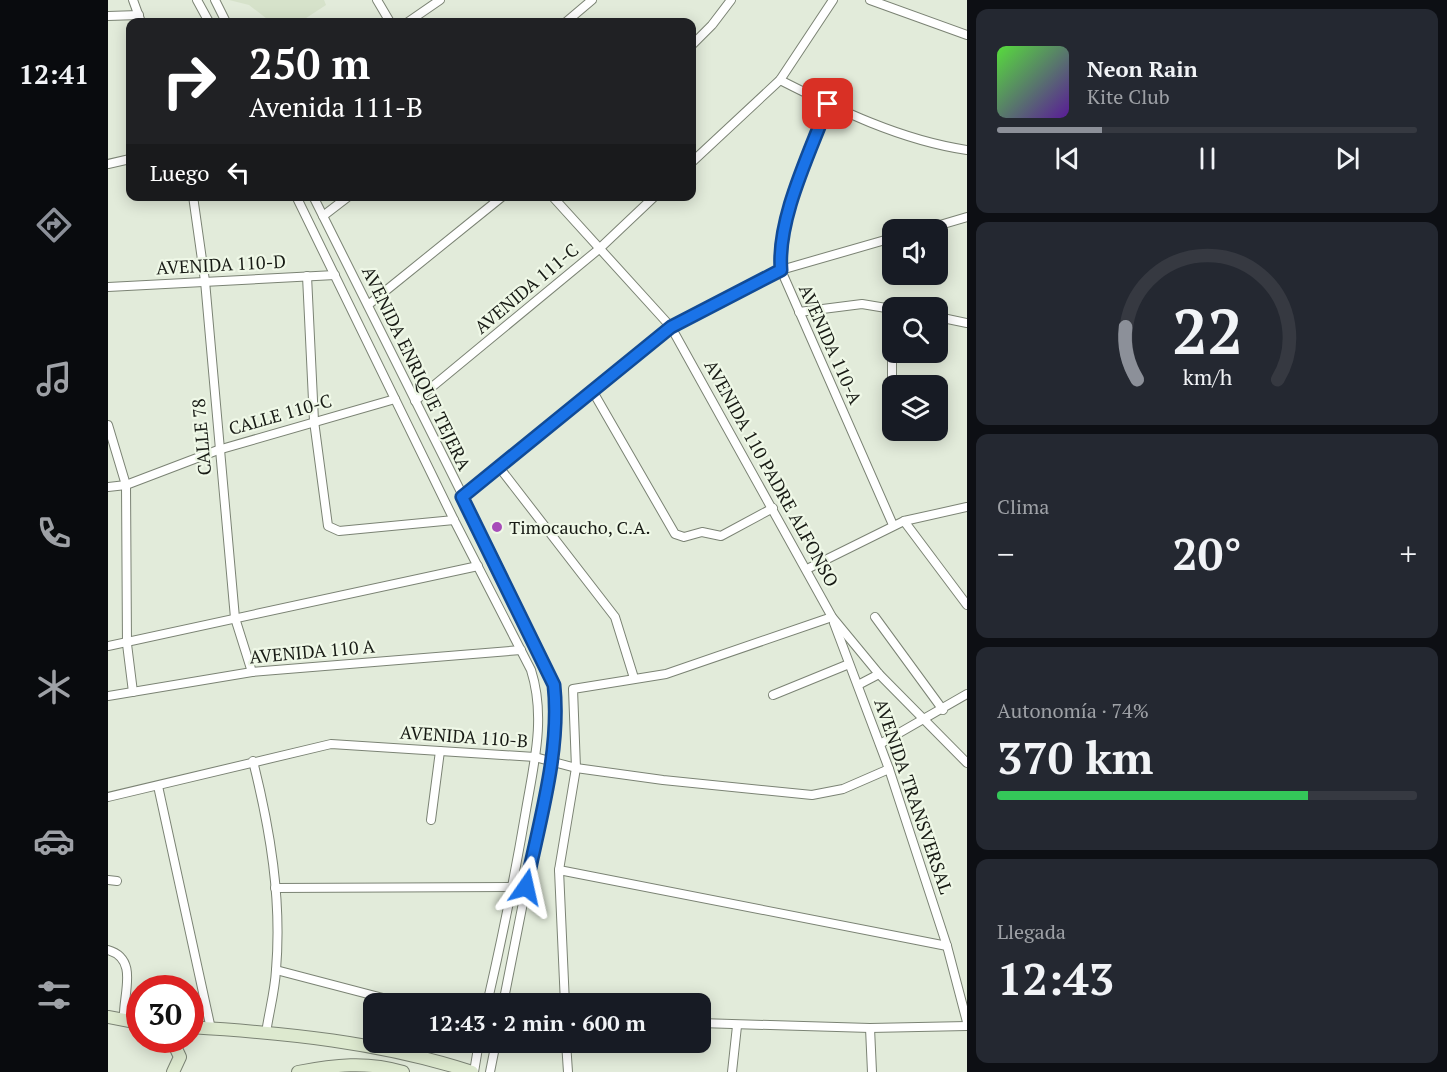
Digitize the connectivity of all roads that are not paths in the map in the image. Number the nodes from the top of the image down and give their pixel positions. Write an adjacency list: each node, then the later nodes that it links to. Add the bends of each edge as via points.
1 (132, 0): 12 (street)
2 (197, 0): 13 (street)
3 (215, 0): 14 (street)
4 (377, 0): 15 (street)
5 (440, 0): 16 (street)
6 (592, 0): 17 (street)
7 (731, 0): 19 (street)
8 (833, 0): 20 (street)
9 (872, 0): 18 (street)
10 (108, 16): 11 (street)
11 (129, 18)
12 (140, 18)
13 (207, 18)
14 (224, 18)
15 (388, 18)
16 (414, 18)
17 (572, 18)
18 (967, 35)
19 (696, 41)
20 (780, 80): 21 (street); 23 (street)
21 (828, 104): 22 (street, via 920,141); 38 (street, AVENIDA 110-A, via 790,207)
22 (967, 150)
23 (696, 158)
24 (126, 160): 25 (street)
25 (108, 164)
26 (194, 201): 41 (street, CALLE 78)
27 (298, 201): 39 (street, AVENIDA ENRIQUE TEJERA)
28 (316, 201): 33 (street, AVENIDA ENRIQUE TEJERA)
29 (342, 201): 33 (street)
30 (497, 201): 43 (street)
31 (556, 201): 37 (street, AVENIDA 110 PADRE ALFONSO)
32 (650, 201): 37 (street, AVENIDA 111-C)
33 (323, 216): 43 (street, AVENIDA ENRIQUE TEJERA)
34 (967, 217): 35 (street)
35 (948, 223)
36 (882, 241): 38 (street)
37 (599, 249): 48 (street, AVENIDA 110 PADRE ALFONSO); 51 (street, AVENIDA 111-C)
38 (781, 270): 45 (street, AVENIDA 110-A); 48 (street)
39 (335, 275): 40 (street, AVENIDA 110-D); 50 (street, AVENIDA ENRIQUE TEJERA)
40 (307, 276): 41 (street, AVENIDA 110-D); 52 (street)
41 (205, 281): 42 (street, AVENIDA 110-D); 54 (street, CALLE 78)
42 (108, 287)
43 (368, 305): 51 (street, AVENIDA ENRIQUE TEJERA)
44 (882, 307): 45 (street, via 862,304)
45 (799, 312): 63 (street, AVENIDA 110-A)
46 (948, 319): 47 (street)
47 (967, 323)
48 (671, 327): 49 (street); 60 (street, AVENIDA 110 PADRE ALFONSO)
49 (592, 390): 55 (street); 60 (street, via 675,534 684,537 702,532 721,536)
50 (395, 399): 52 (street, CALLE 110-C); 61 (street, AVENIDA ENRIQUE TEJERA)
51 (415, 401): 58 (street, AVENIDA ENRIQUE TEJERA)
52 (314, 421): 54 (street, CALLE 110-C); 61 (street, via 325,518 333,530)
53 (108, 425): 56 (street)
54 (218, 450): 56 (street, CALLE 110-C); 69 (street, CALLE 78)
55 (499, 467): 58 (street); 76 (street, via 615,617)
56 (126, 485): 57 (street, CALLE 110-C); 70 (street)
57 (108, 487)
58 (462, 497): 88 (street, AVENIDA ENRIQUE TEJERA, via 554,685 557,709)
59 (967, 507): 62 (street)
60 (773, 508): 65 (street, AVENIDA 110 PADRE ALFONSO)
61 (454, 520): 64 (street, AVENIDA ENRIQUE TEJERA)
62 (904, 521): 63 (street); 66 (street)
63 (893, 525): 65 (street)
64 (478, 566): 69 (street); 72 (street, AVENIDA ENRIQUE TEJERA)
65 (807, 569): 67 (street, AVENIDA 110 PADRE ALFONSO)
66 (967, 604)
67 (832, 617): 73 (street, AVENIDA TRANSVERSAL); 75 (street, AVENIDA 110 PADRE ALFONSO); 76 (street, via 666,674)
68 (875, 617): 82 (street)
69 (235, 618): 70 (street); 74 (street, CALLE 78)
70 (127, 644): 71 (street); 78 (street)
71 (108, 646)
72 (521, 650): 74 (street, AVENIDA 110 A); 86 (street, AVENIDA ENRIQUE TEJERA, via 538,692 540,715)
73 (849, 664): 77 (street, AVENIDA TRANSVERSAL); 79 (street)
74 (252, 672): 78 (street, AVENIDA 110 A)
75 (879, 674): 77 (street); 83 (street, AVENIDA 110 PADRE ALFONSO)
76 (634, 678): 90 (street, via 580,686 572,693)
77 (858, 685): 84 (street, AVENIDA TRANSVERSAL)
78 (133, 692): 81 (street, AVENIDA 110 A)
79 (773, 694)
80 (967, 694): 82 (street)
81 (108, 696)
82 (943, 710): 83 (street)
83 (925, 721): 84 (street); 89 (street, AVENIDA 110 PADRE ALFONSO)
84 (880, 744): 91 (street, AVENIDA TRANSVERSAL)
85 (440, 751): 86 (street, AVENIDA 110-B); 87 (street, AVENIDA 110-B, via 331,744); 94 (street)
86 (535, 757): 88 (street, AVENIDA 110-B); 96 (street, AVENIDA ENRIQUE TEJERA)
87 (253, 761): 92 (street, AVENIDA 110-B); 97 (street, via 270,829)
88 (551, 761): 90 (street, AVENIDA 110-B); 103 (street, AVENIDA ENRIQUE TEJERA)
89 (967, 763)
90 (576, 768): 91 (street, AVENIDA 110-B, via 812,795 843,789); 95 (street)
91 (889, 769): 98 (street, AVENIDA TRANSVERSAL)
92 (158, 786): 93 (street, AVENIDA 110-B); 112 (street)
93 (108, 796)
94 (431, 820)
95 (559, 870): 98 (street); 104 (street)
96 (513, 887): 97 (street); 102 (street, AVENIDA ENRIQUE TEJERA)
97 (275, 888): 100 (street)
98 (947, 946): 108 (street, AVENIDA TRANSVERSAL)
99 (108, 950): 106 (street, via 122,957 127,965)
100 (276, 970): 101 (street); 113 (street)
101 (364, 993)
102 (489, 993)
103 (505, 993)
104 (565, 993)
105 (108, 1017): 106 (main road)
106 (124, 1020)
107 (711, 1024): 109 (street)
108 (967, 1024): 110 (street)
109 (737, 1026): 110 (street); 124 (street)
110 (870, 1028): 125 (street)
111 (204, 1029): 112 (main road)
112 (211, 1029): 113 (main road)
113 (266, 1033): 121 (main road, via 367,1044)
114 (178, 1053): 118 (main road)
115 (477, 1053): 121 (street)
116 (494, 1053): 122 (street)
117 (567, 1053): 123 (street)
118 (173, 1072)
119 (298, 1072): 120 (main road, via 331,1065 366,1064)
120 (403, 1072)
121 (473, 1072)
122 (490, 1072)
123 (568, 1072)
124 (732, 1072)
125 (872, 1072)

